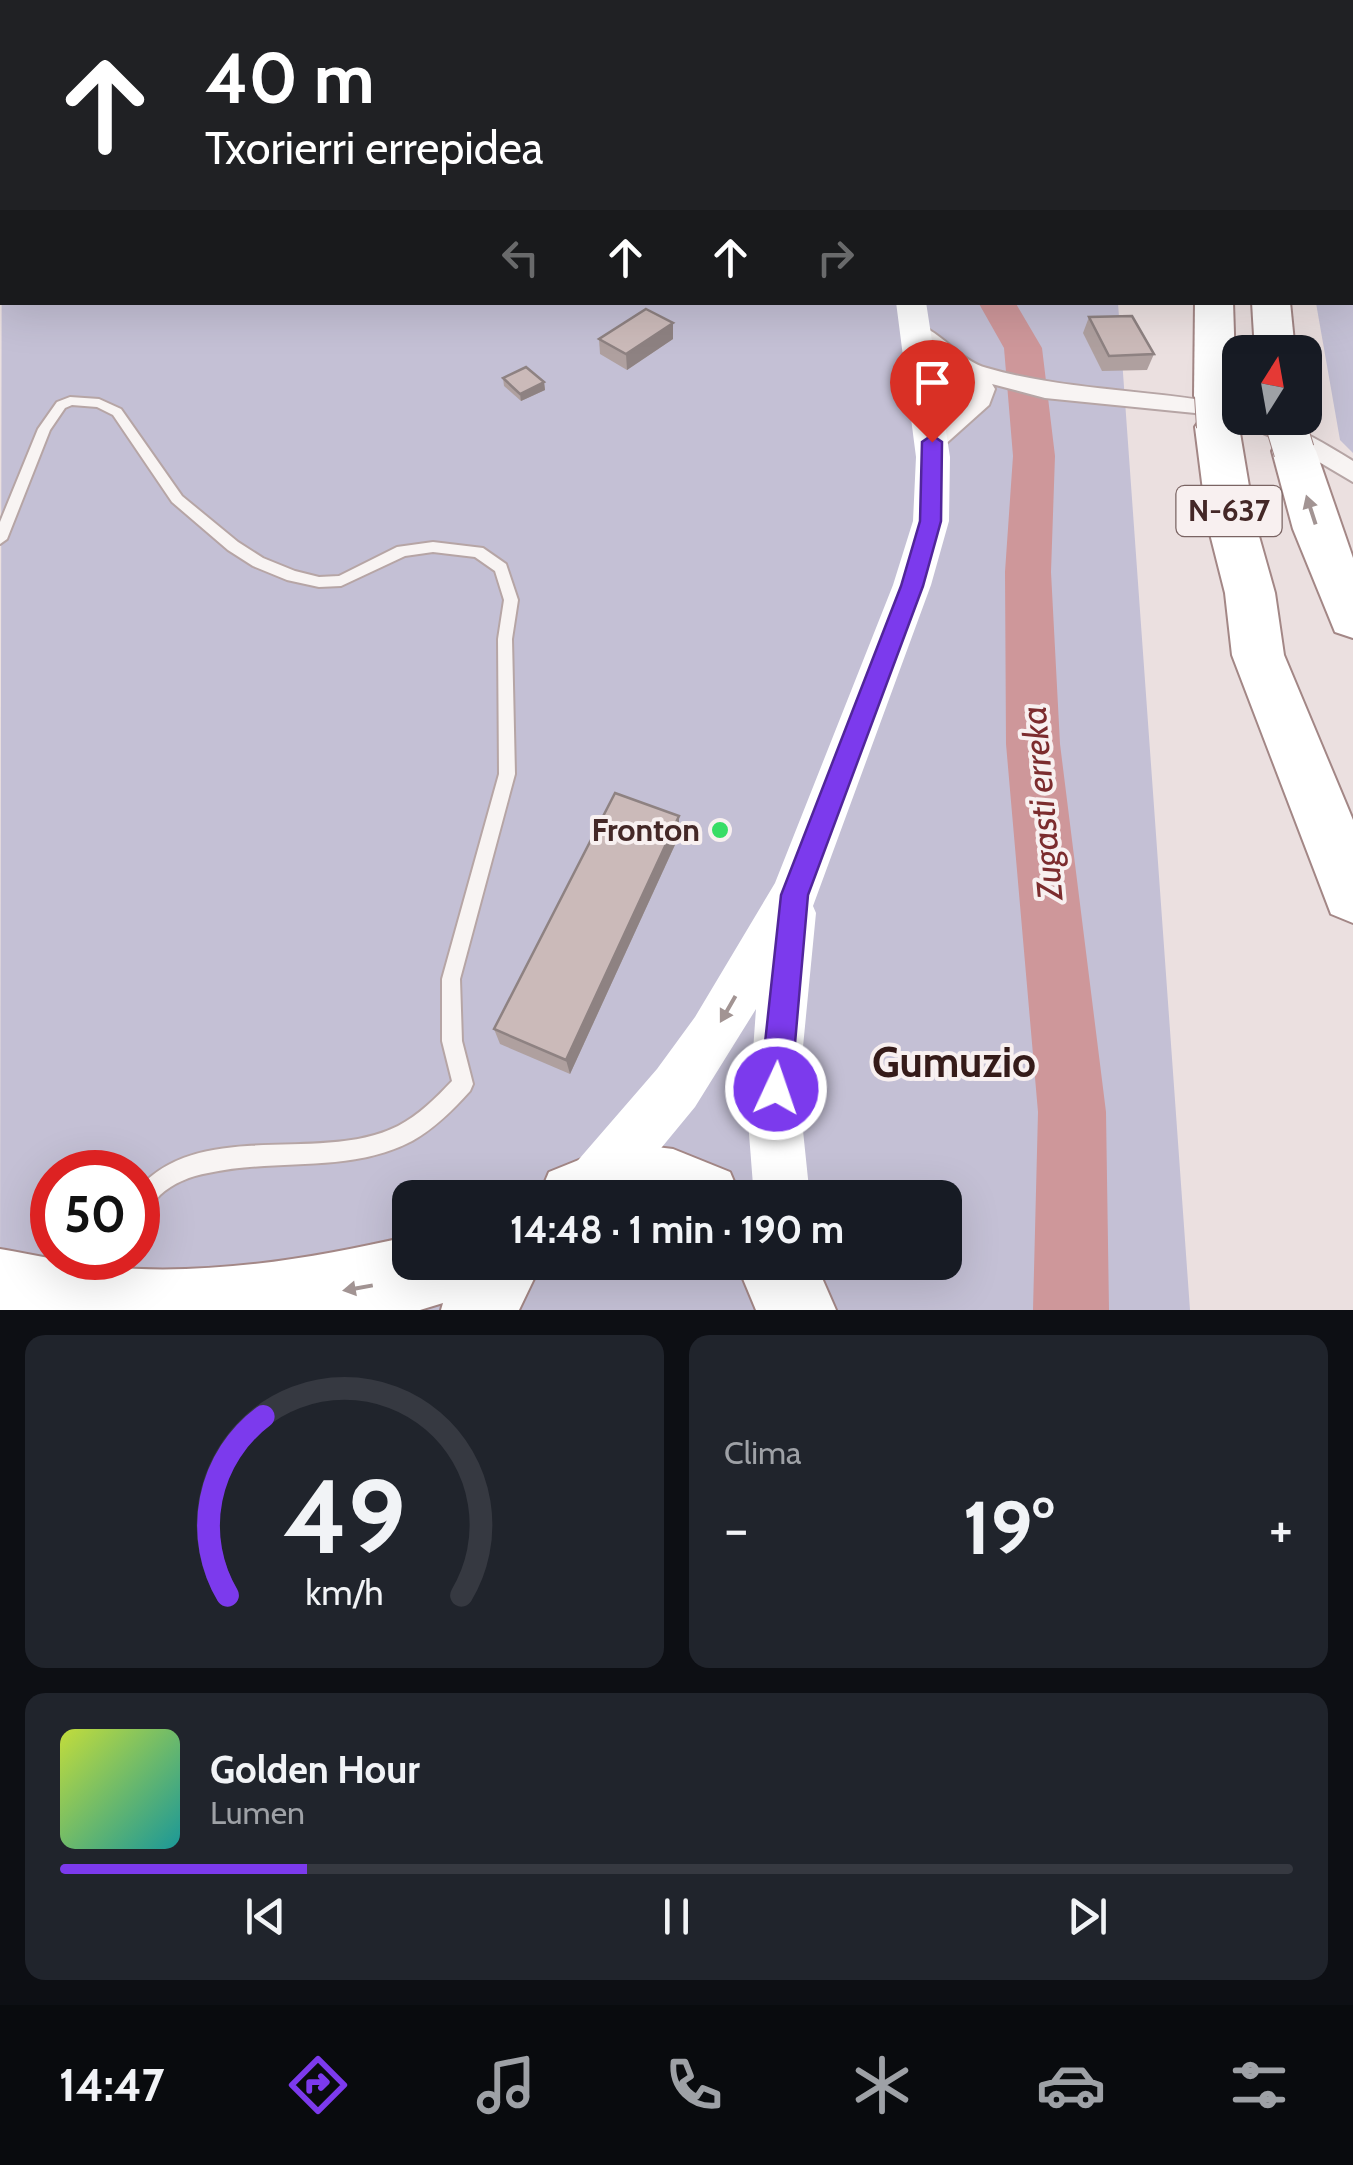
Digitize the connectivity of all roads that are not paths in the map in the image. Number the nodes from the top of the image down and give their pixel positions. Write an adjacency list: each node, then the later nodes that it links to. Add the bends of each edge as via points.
1 (1214, 305): 5 (highway)
2 (1271, 305): 4 (highway)
3 (913, 317): 6 (main road); 7 (street)
4 (1274, 335)
5 (1222, 358)
6 (922, 379): 7 (street, via 956,392); 12 (main road)
7 (982, 384): 8 (street); 12 (street)
8 (1222, 412)
9 (1230, 435): 16 (highway, N-637, via 1231,522)
10 (1289, 435): 15 (highway, N-637, one-way to 10, via 1312,514)
11 (1290, 435): 13 (street)
12 (932, 442): 20 (main road, via 930,521 912,586)
13 (1353, 474)
14 (0, 539): 21 (lane, via 44,429 61,405 99,403 117,412 177,499 258,562 319,582 341,581 402,551 432,546 478,552 501,568 511,600 507,774 450,979 452,1041 463,1084 440,1110 397,1138 207,1162)
15 (1343, 582): 17 (highway)
16 (1250, 593): 18 (highway, via 1276,632); 19 (highway, via 1258,655)
17 (1353, 618)
18 (1353, 808)
19 (1353, 894)
20 (794, 895): 22 (main road, one-way to 22, via 676,1088); 23 (main road, via 776,1057)
21 (160, 1180)
22 (595, 1180)
23 (781, 1180)
24 (398, 1280): 26 (highway, one-way to 26, via 258,1305 119,1307 91,1295)
25 (493, 1280): 27 (highway)
26 (0, 1288)
27 (480, 1310)

